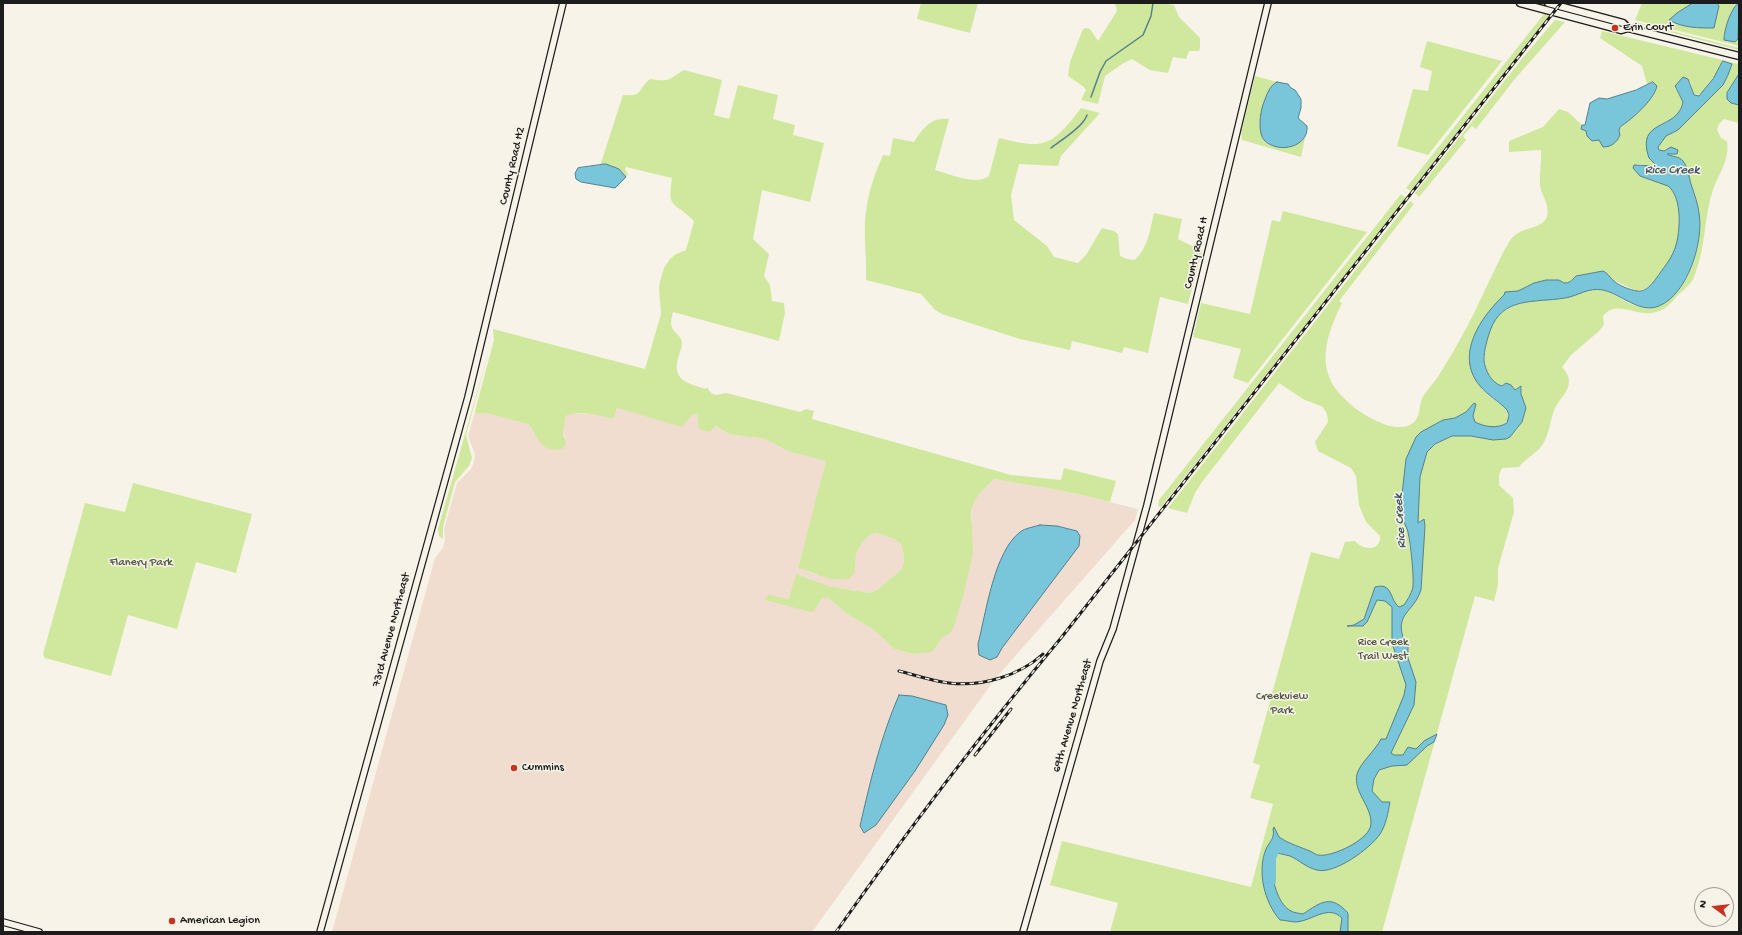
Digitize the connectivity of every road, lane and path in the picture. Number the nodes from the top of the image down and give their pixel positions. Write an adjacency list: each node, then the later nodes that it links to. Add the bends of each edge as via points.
1 (563, 3): 7 (street, County Road H2)
2 (1268, 3): 8 (street, County Road H)
3 (1520, 3): 5 (main road, via 1621,30)
4 (1548, 3): 5 (main road, via 1624,23)
5 (1628, 28): 6 (main road)
6 (1739, 56)
7 (484, 334): 11 (street, 73rd Avenue Northeast)
8 (1147, 508): 12 (street, 69th Avenue Northeast, via 1112,630 1100,660)
9 (3, 922): 10 (street)
10 (39, 932)
11 (320, 932)
12 (1023, 932)

